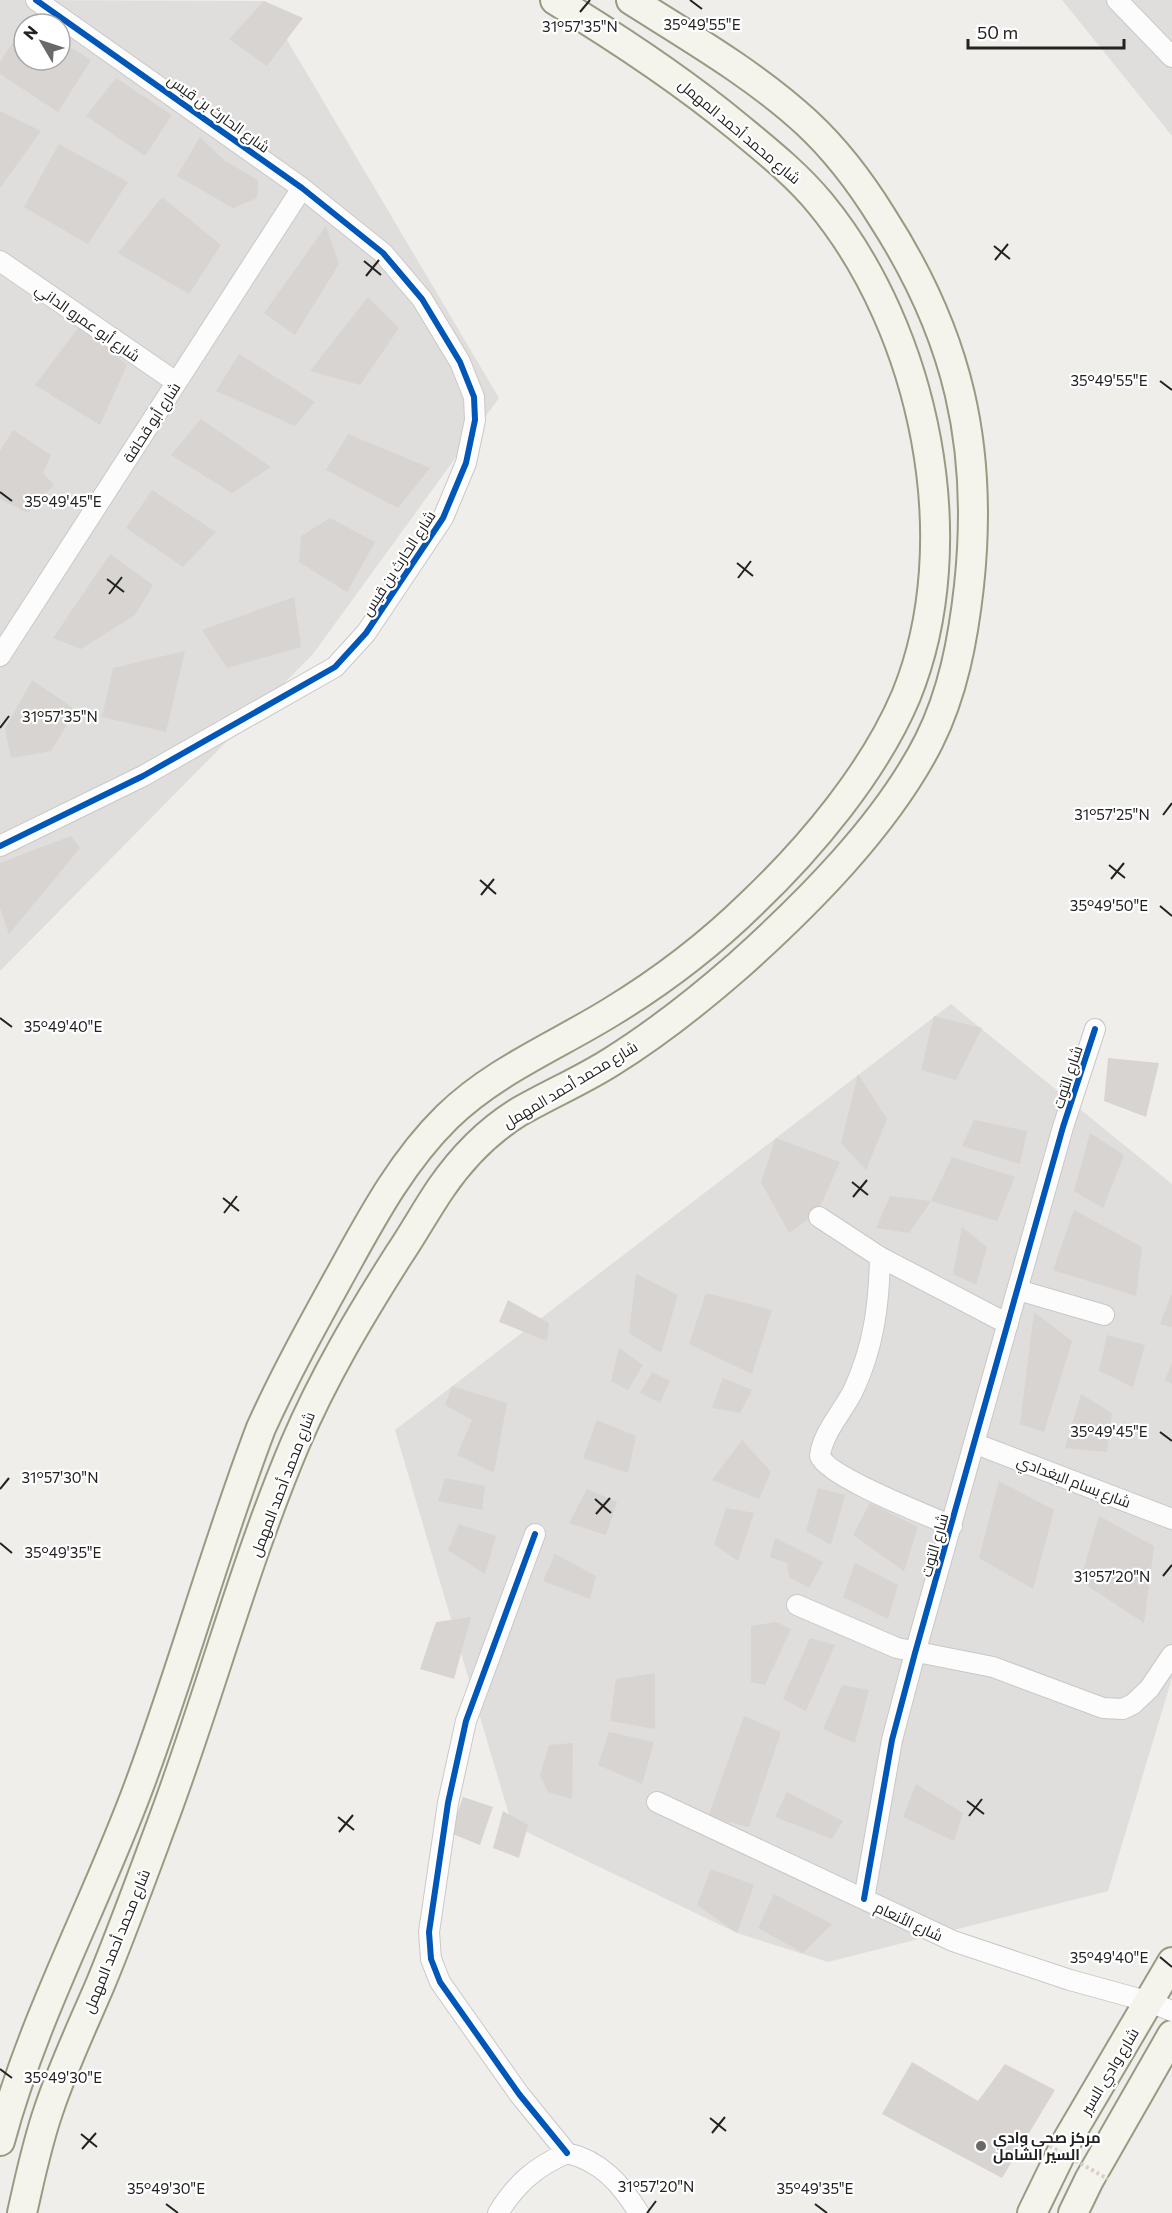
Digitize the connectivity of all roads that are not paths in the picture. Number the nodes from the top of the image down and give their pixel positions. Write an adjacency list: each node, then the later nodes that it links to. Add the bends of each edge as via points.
1 (36, 0): 6 (street, شارع الحارث بن قيس)
2 (555, 0): 29 (main road, شارع محمد أحمد المهمل, via 662,67 765,149 818,200 855,251 896,336 927,445 935,546 924,637 905,698 888,732 836,810 783,873 722,931 672,971 611,1012 499,1076 448,1115 403,1170 363,1232 261,1428 140,1785 36,2035)
3 (631, 0): 31 (main road, شارع محمد أحمد المهمل, via 723,59 808,124 873,202 930,299 956,371 972,486 970,579 954,676 915,766 819,886 751,954 672,1019 592,1074 516,1114 478,1144 442,1186 366,1307 315,1400 276,1492 169,1806 47,2114)
4 (1117, 0): 5 (street)
5 (1172, 57)
6 (302, 188): 8 (street, شارع أبو قحافة); 10 (street, شارع الحارث بن قيس, via 341,217 402,274 437,323 467,376 474,397 475,420 456,491 388,604 335,668 143,776)
7 (0, 261): 8 (street, شارع أبو عمرو الداني)
8 (176, 382): 9 (street, شارع أبو قحافة)
9 (0, 656)
10 (0, 846)
11 (1095, 1029): 14 (street, شارع التوت)
12 (819, 1217): 13 (street)
13 (880, 1257): 16 (street); 19 (street, via 871,1344 820,1456 831,1470 850,1481)
14 (1018, 1290): 15 (street); 16 (street, شارع التوت)
15 (1104, 1315)
16 (1008, 1324): 17 (street, شارع التوت)
17 (976, 1444): 18 (street, شارع بسام البغدادي); 19 (street, شارع التوت)
18 (1172, 1519)
19 (952, 1526): 22 (street, شارع التوت)
20 (535, 1534): 30 (street, via 466,1722 448,1803 429,1932 431,1959 440,1982 498,2067)
21 (797, 1605): 22 (street)
22 (915, 1653): 23 (street, via 993,1667 1114,1709 1123,1709 1141,1697); 25 (street, شارع التوت, via 892,1740)
23 (1172, 1655)
24 (657, 1802): 25 (street, شارع الأنعام)
25 (864, 1899): 27 (street, شارع الأنعام, via 985,1953)
26 (1172, 1962): 27 (main road, شارع وادي السير)
27 (1161, 2006): 34 (main road, شارع وادي السير, via 1069,2137)
28 (1172, 2035): 35 (main road)
29 (0, 2141)
30 (567, 2153): 32 (street, via 529,2173 512,2190); 33 (street, via 581,2156 604,2170)
31 (22, 2213)
32 (498, 2213)
33 (639, 2213)
34 (1032, 2213)
35 (1073, 2213)

